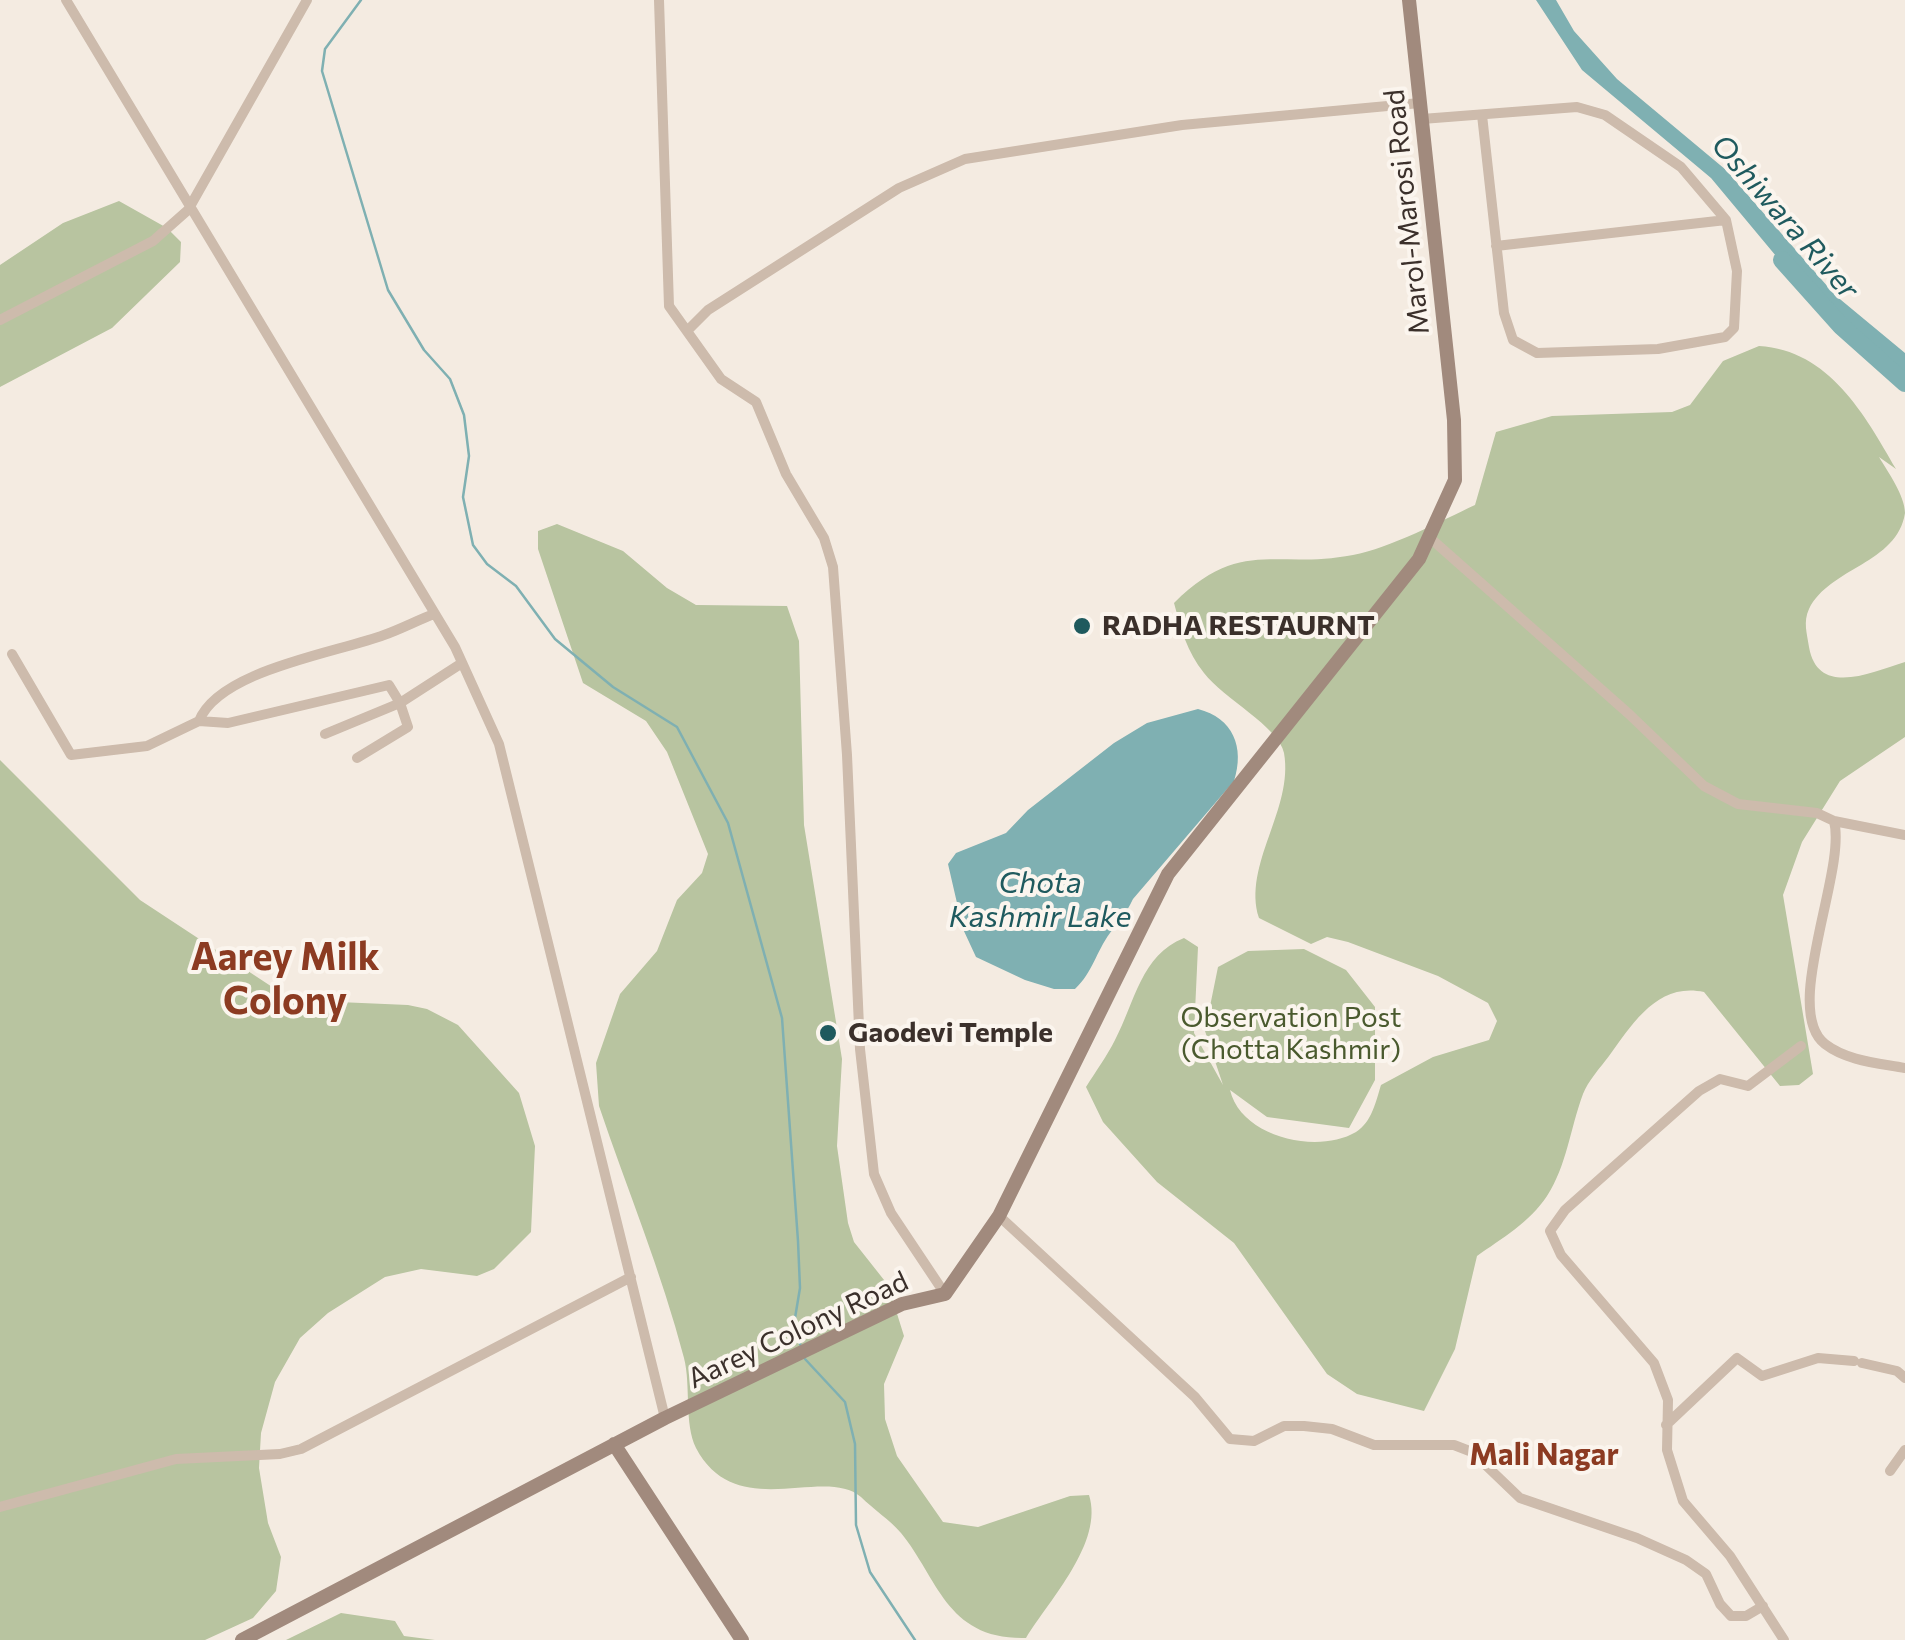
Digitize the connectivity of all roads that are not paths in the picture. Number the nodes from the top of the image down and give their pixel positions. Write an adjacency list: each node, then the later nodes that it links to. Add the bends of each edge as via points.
1 (66, 0): 8 (street)
2 (308, 0): 8 (street)
3 (660, 0): 12 (street, via 669,306)
4 (1409, 0): 5 (main road, Marol-Marosi Road)
5 (1420, 103): 7 (main road, Marol-Marosi Road); 12 (street, via 1182,125 939,167 708,310)
6 (1482, 115): 7 (street); 9 (street, via 1577,108 1604,115 1680,167); 10 (street)
7 (1422, 119): 13 (main road, Marol-Marosi Road)
8 (188, 210): 11 (street, via 153,240); 15 (street)
9 (1726, 220): 10 (street); 10 (street, via 1737,271 1734,328 1725,337 1658,349 1524,349 1508,330)
10 (1496, 246)
11 (0, 320)
12 (688, 330): 28 (street, via 721,378 756,402 833,567 860,1049 874,1174 890,1213)
13 (1454, 420): 14 (main road, Aarey Colony Road, via 1455,480)
14 (1428, 537): 22 (street, via 1704,786 1738,804); 26 (main road, Aarey Colony Road, via 1418,559 1168,874)
15 (434, 614): 17 (street); 19 (street, via 236,686 205,706)
16 (12, 654): 19 (street, via 71,755 147,746)
17 (462, 662): 18 (street); 27 (street, via 499,744)
18 (400, 703): 19 (street, via 389,685 228,723); 20 (street); 21 (street, via 408,727)
19 (199, 721)
20 (324, 734)
21 (357, 758)
22 (1834, 821): 23 (street); 25 (street, via 1838,839 1833,884 1816,935 1812,1028 1848,1057)
23 (1905, 835)
24 (1801, 1046): 31 (street, via 1748,1086 1720,1079 1699,1091 1565,1210 1550,1231 1561,1254 1654,1363 1668,1400)
25 (1905, 1068)
26 (999, 1216): 28 (main road, Aarey Colony Road); 36 (street, via 1195,1397 1230,1438 1254,1442 1284,1426 1304,1426 1374,1445 1454,1445 1472,1452 1520,1498 1686,1560 1706,1574 1732,1616)
27 (632, 1278): 30 (street); 35 (street, via 292,1452 176,1459)
28 (945, 1294): 30 (main road, Aarey Colony Road, via 902,1304)
29 (1905, 1378): 31 (street, via 1896,1370 1818,1358 1762,1376 1737,1358)
30 (665, 1418): 32 (main road, Aarey Colony Road)
31 (1666, 1426): 36 (street, via 1683,1501)
32 (614, 1444): 37 (main road, Aarey Colony Road); 38 (main road)
33 (1905, 1450): 34 (street)
34 (1890, 1471)
35 (0, 1507)
36 (1763, 1606): 39 (street)
37 (242, 1640)
38 (742, 1640)
39 (1784, 1640)

